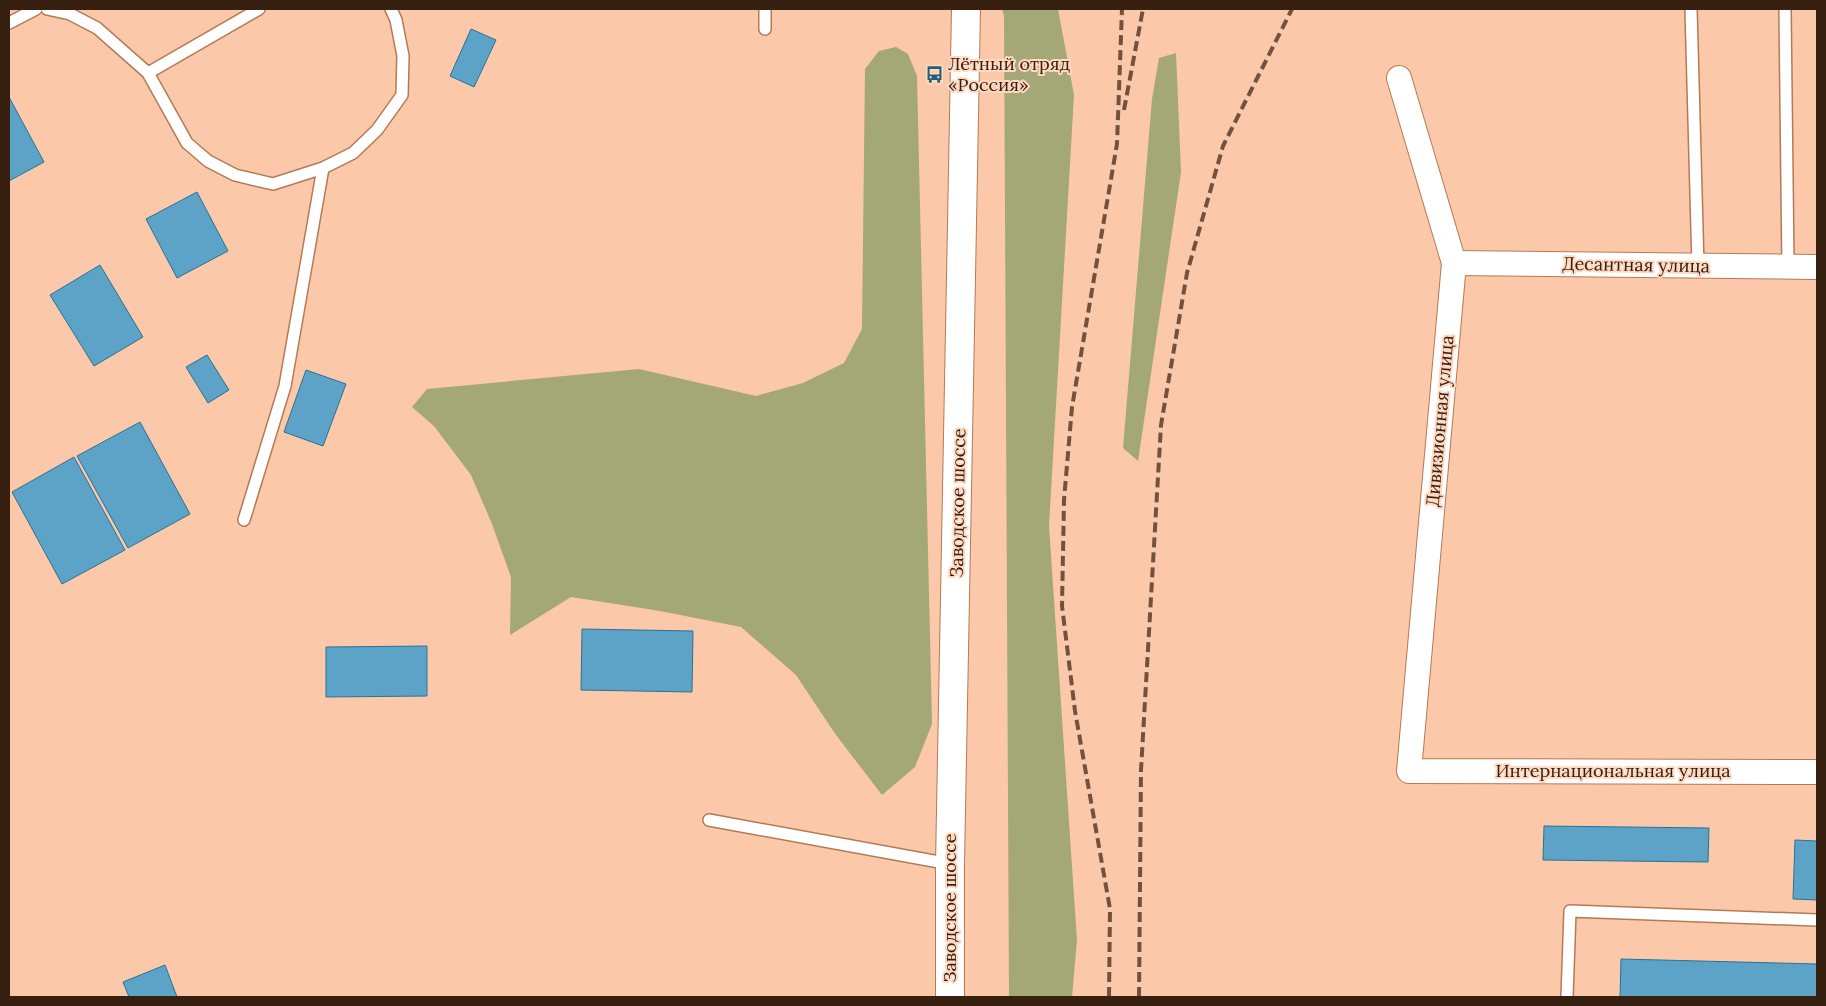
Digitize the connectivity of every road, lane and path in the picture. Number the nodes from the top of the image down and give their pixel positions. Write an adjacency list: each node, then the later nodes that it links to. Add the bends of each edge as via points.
1 (36, 9): 9 (lane)
2 (47, 9): 11 (lane, via 70,14 97,28)
3 (259, 9): 11 (lane)
4 (391, 9): 13 (lane, via 403,56 402,95 377,130 353,153)
5 (765, 9): 10 (lane)
6 (966, 9): 22 (street, Заводское шоссе)
7 (1691, 9): 15 (lane)
8 (1785, 9): 16 (lane)
9 (9, 23)
10 (766, 29)
11 (148, 73): 13 (lane, via 187,143 208,161 235,176 273,184)
12 (1399, 78): 14 (street, Дивизионная улица)
13 (323, 168): 18 (lane, via 285,386)
14 (1454, 263): 15 (street, Десантная улица); 19 (street, Дивизионная улица)
15 (1698, 266): 16 (street, Десантная улица)
16 (1788, 267): 17 (street, Десантная улица)
17 (1817, 267)
18 (244, 520)
19 (1409, 770): 20 (street, Интернациональная улица)
20 (1817, 772)
21 (709, 820): 22 (lane)
22 (950, 864): 24 (street, Заводское шоссе)
23 (1817, 920): 25 (lane, via 1570,911)
24 (950, 997)
25 (1567, 997)

